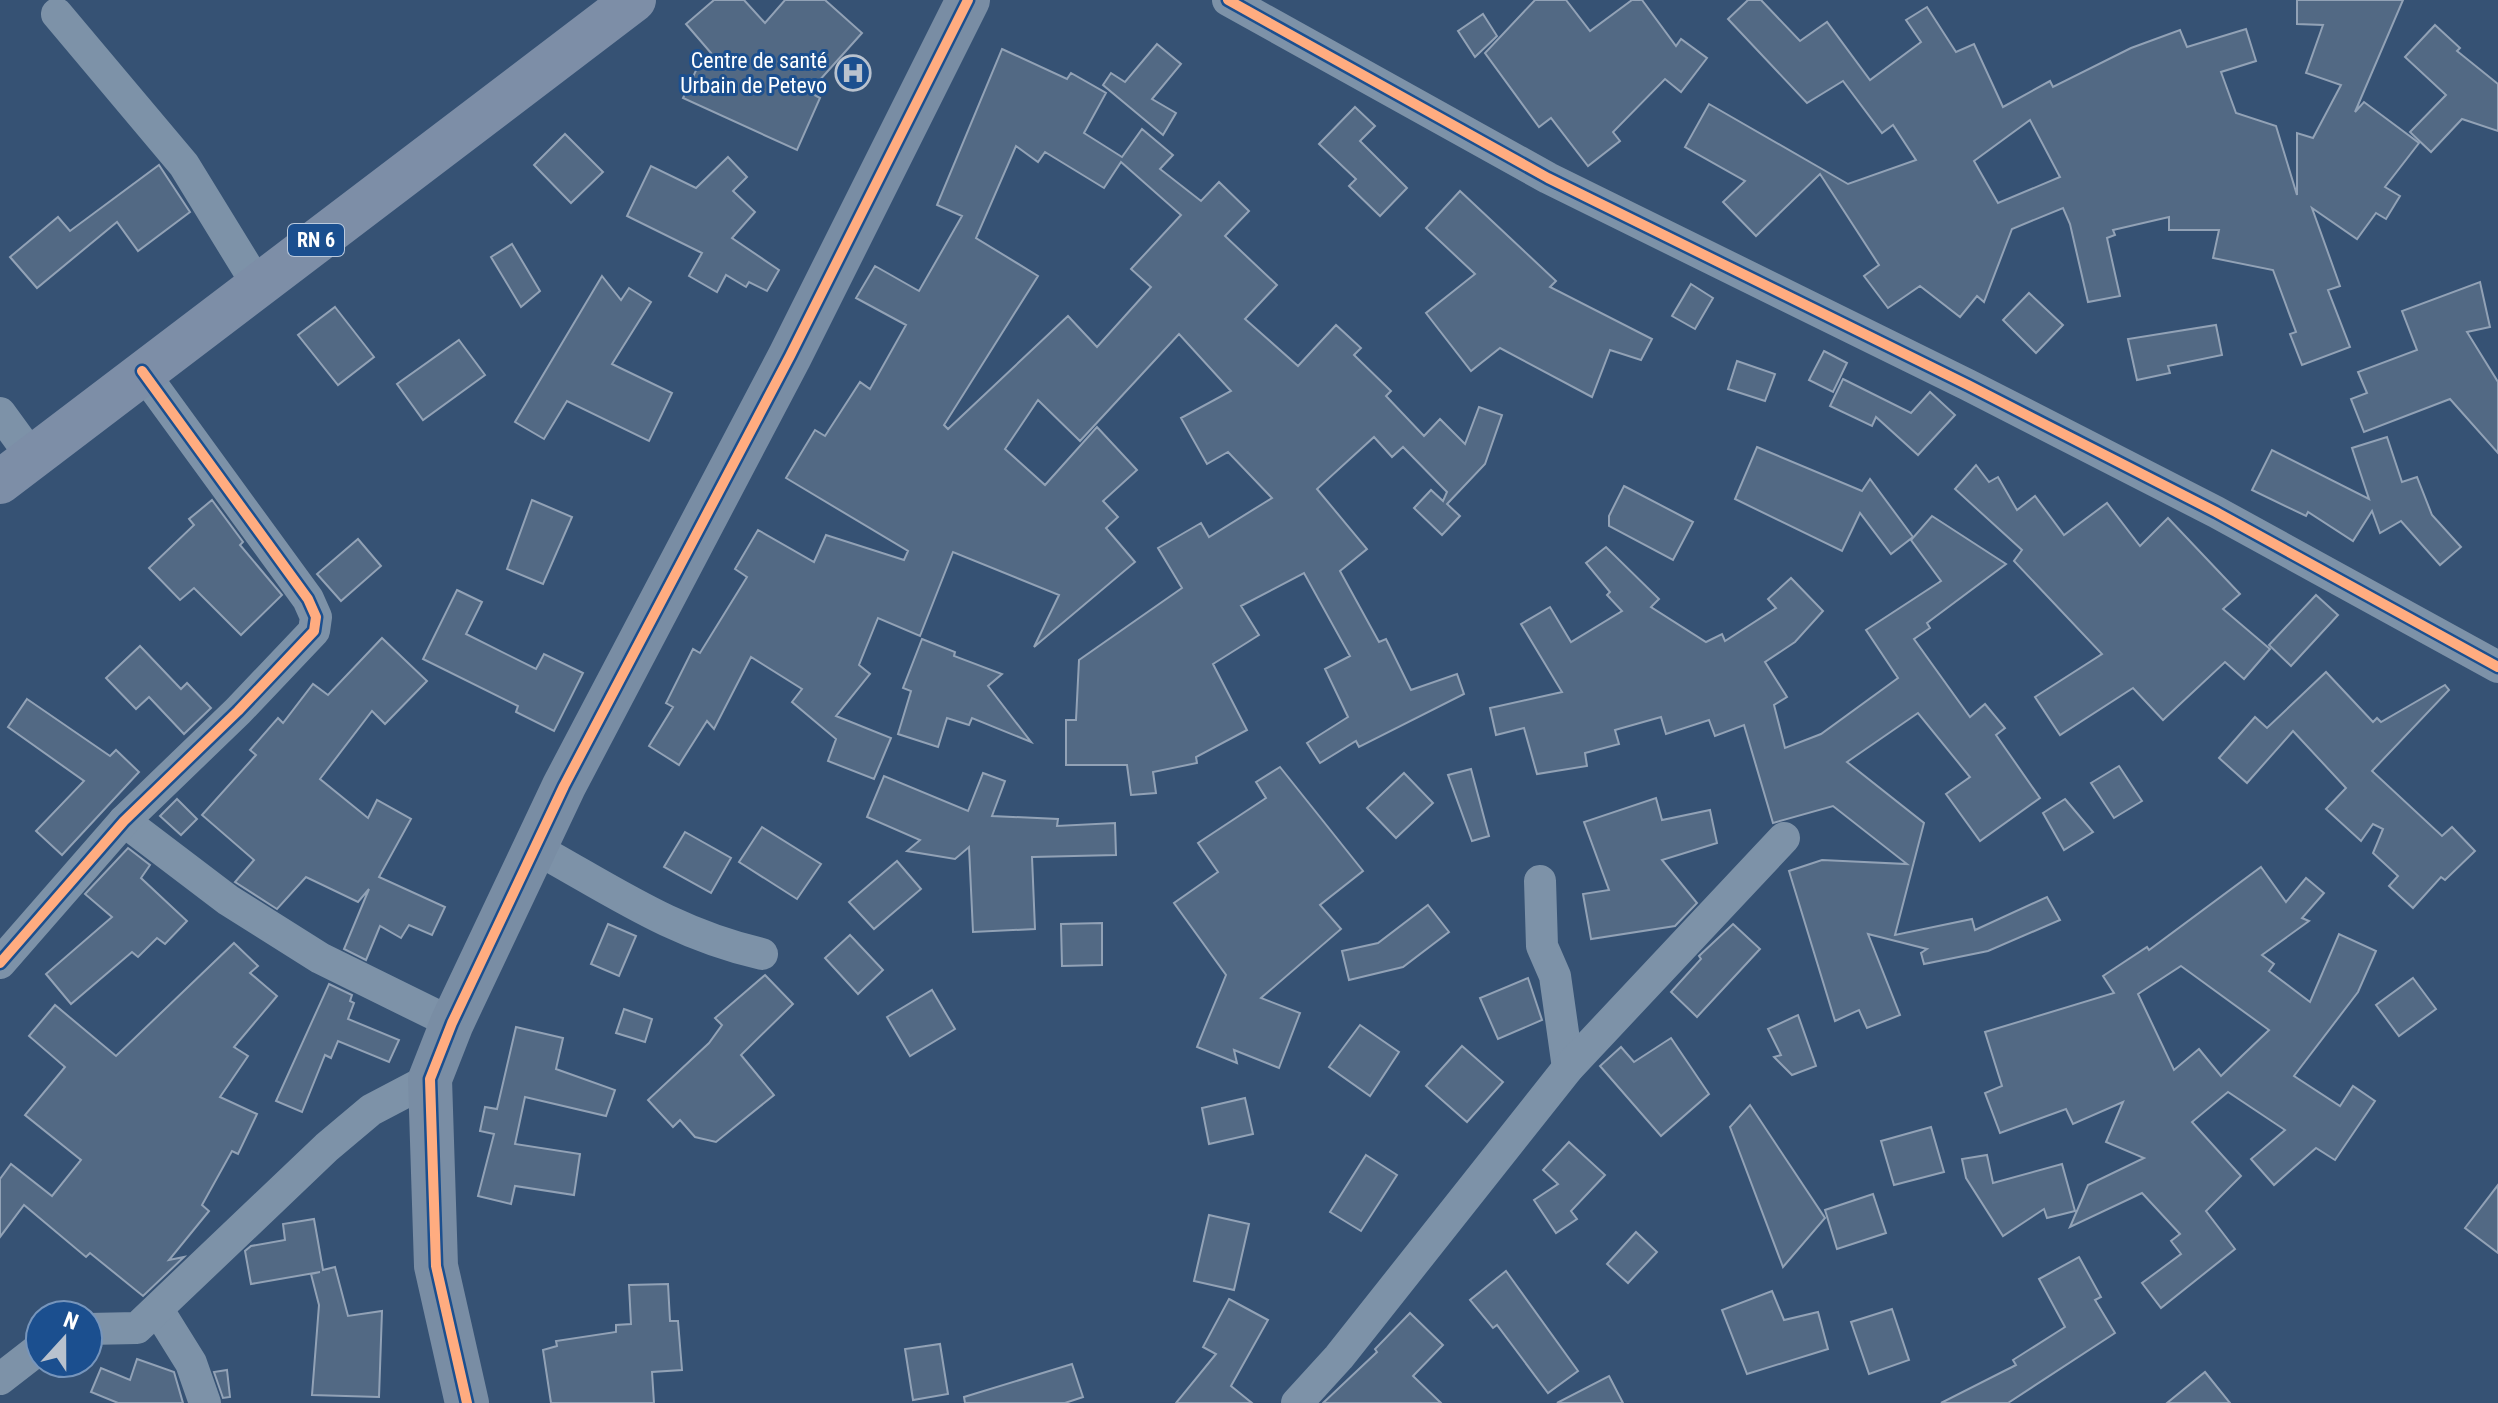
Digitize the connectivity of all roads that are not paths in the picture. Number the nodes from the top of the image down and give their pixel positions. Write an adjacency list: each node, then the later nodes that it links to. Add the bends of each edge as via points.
1 (634, 0): 5 (main road, RN 6)
2 (968, 0): 12 (street)
3 (1228, 0): 9 (street, via 1548,178 2216,512)
4 (57, 14): 5 (street, via 184,165)
5 (257, 284): 6 (main road, RN 6)
6 (142, 371): 8 (main road, RN 6); 10 (street, via 316,617 314,631)
7 (0, 413): 8 (street)
8 (16, 470)
9 (2498, 667)
10 (124, 821): 15 (street); 16 (street, via 228,900 320,958)
11 (1784, 838): 17 (street)
12 (535, 848): 14 (street, via 672,925 714,943); 16 (street)
13 (1540, 881): 17 (street, via 1542,946 1555,976)
14 (762, 954)
15 (0, 963)
16 (452, 1023): 18 (street)
17 (1568, 1068): 25 (street)
18 (430, 1079): 19 (street, via 371,1110 327,1147); 24 (street, via 436,1266)
19 (158, 1310): 20 (street, via 137,1328); 23 (street, via 191,1363)
20 (104, 1329)
21 (24, 1360): 22 (street)
22 (0, 1379)
23 (205, 1403)
24 (467, 1403)
25 (1297, 1403)

